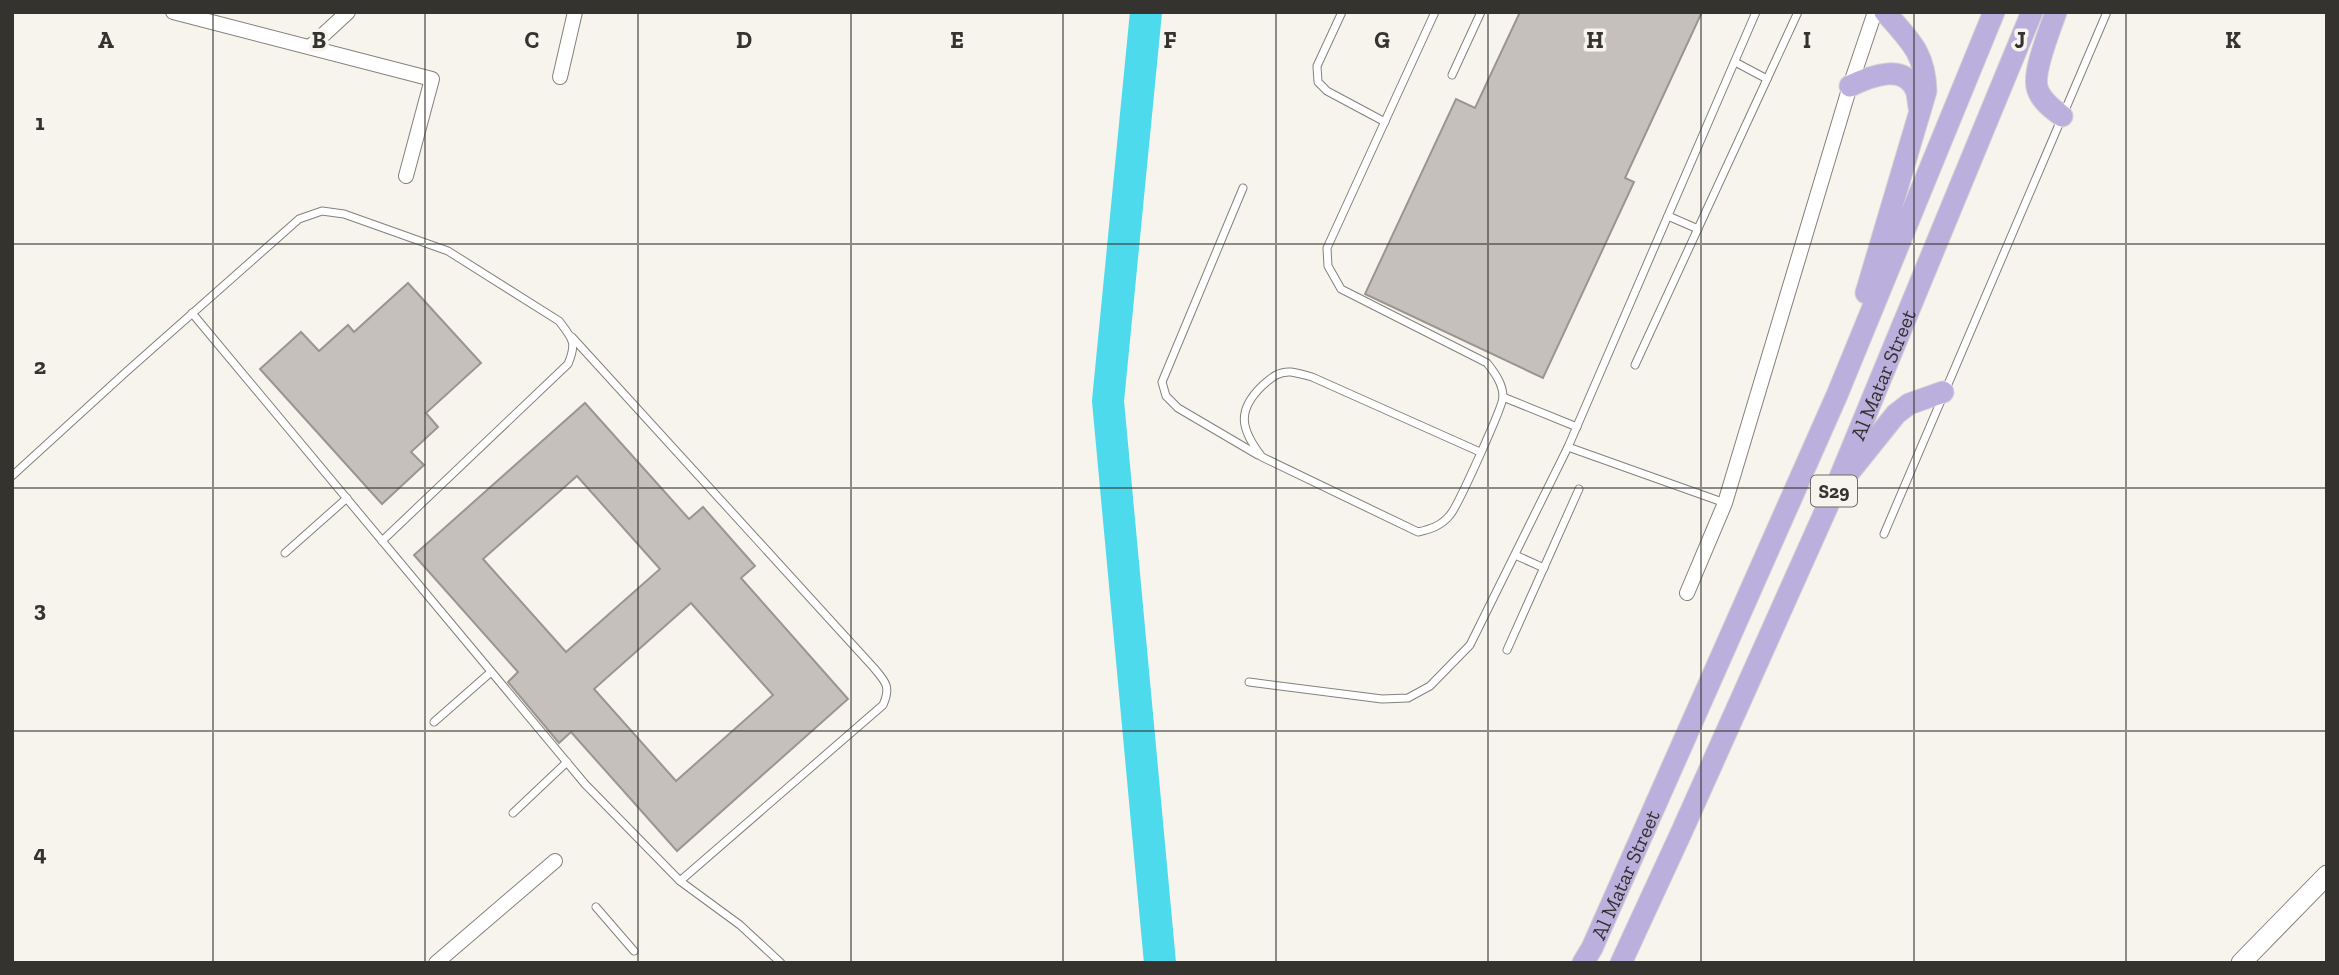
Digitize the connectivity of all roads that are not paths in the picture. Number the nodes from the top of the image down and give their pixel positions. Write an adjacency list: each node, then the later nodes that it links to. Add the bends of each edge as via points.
1 (173, 12): 15 (street)
2 (348, 12): 15 (street)
3 (575, 12): 18 (street)
4 (1342, 12): 23 (lane, via 1317,66 1318,82)
5 (1435, 12): 23 (lane)
6 (1481, 12): 17 (lane)
7 (1756, 12): 16 (lane)
8 (1798, 12): 19 (lane)
9 (1875, 12): 20 (street)
10 (1885, 12): 21 (main road, via 1921,57 1926,91)
11 (1994, 12): 32 (main road, Al Matar Street / S29)
12 (2032, 12): 40 (main road, Al Matar Street / S29)
13 (2056, 12): 22 (main road, via 2036,75 2048,105)
14 (2107, 12): 22 (lane)
15 (310, 47): 24 (street, via 432,79)
16 (1735, 62): 19 (lane); 26 (lane)
17 (1452, 75)
18 (560, 77)
19 (1767, 79): 27 (lane)
20 (1850, 86): 21 (main road, via 1879,74 1895,74 1916,89); 42 (street)
21 (1919, 108): 32 (main road)
22 (2062, 116): 31 (lane)
23 (1385, 122): 33 (lane, via 1327,248 1328,266 1341,289 1487,363 1499,378)
24 (406, 176)
25 (1243, 188): 37 (lane, via 1162,382 1166,396 1178,408)
26 (1668, 216): 27 (lane); 34 (lane)
27 (1698, 229): 30 (lane)
28 (192, 313): 29 (lane, via 299,219 322,211 448,251 559,321); 38 (lane); 41 (lane)
29 (572, 337): 44 (lane, via 574,349 568,365); 57 (lane, via 874,668 885,681 888,694 883,705)
30 (1636, 365)
31 (1943, 392): 40 (main road, via 1909,404 1896,414); 43 (lane)
32 (1837, 395): 62 (main road, Al Matar Street / S29)
33 (1503, 397): 34 (lane); 36 (lane)
34 (1577, 427): 35 (lane)
35 (1568, 447): 42 (lane); 46 (lane)
36 (1480, 452): 37 (lane, via 1451,514 1438,527 1418,532); 37 (lane, via 1312,377 1289,372 1273,375 1249,398 1244,422 1249,440)
37 (1262, 457)
38 (12, 476)
39 (1579, 489): 47 (lane)
40 (1833, 494): 63 (main road, Al Matar Street / S29)
41 (346, 498): 44 (lane); 45 (lane)
42 (1725, 503): 48 (street)
43 (1884, 534)
44 (382, 541): 50 (lane)
45 (285, 553)
46 (1515, 555): 47 (lane); 51 (lane, via 1470,645 1430,686 1408,698 1382,699)
47 (1544, 568): 49 (lane)
48 (1687, 593)
49 (1507, 650)
50 (491, 672): 52 (lane); 53 (lane)
51 (1249, 682)
52 (434, 722)
53 (567, 762): 54 (lane); 57 (lane)
54 (513, 813)
55 (555, 861): 60 (street)
56 (2327, 875): 64 (street)
57 (680, 881): 61 (lane, via 740,925)
58 (596, 907): 59 (lane)
59 (634, 951)
60 (436, 963)
61 (780, 963)
62 (1583, 963)
63 (1621, 963)
64 (2241, 963)

